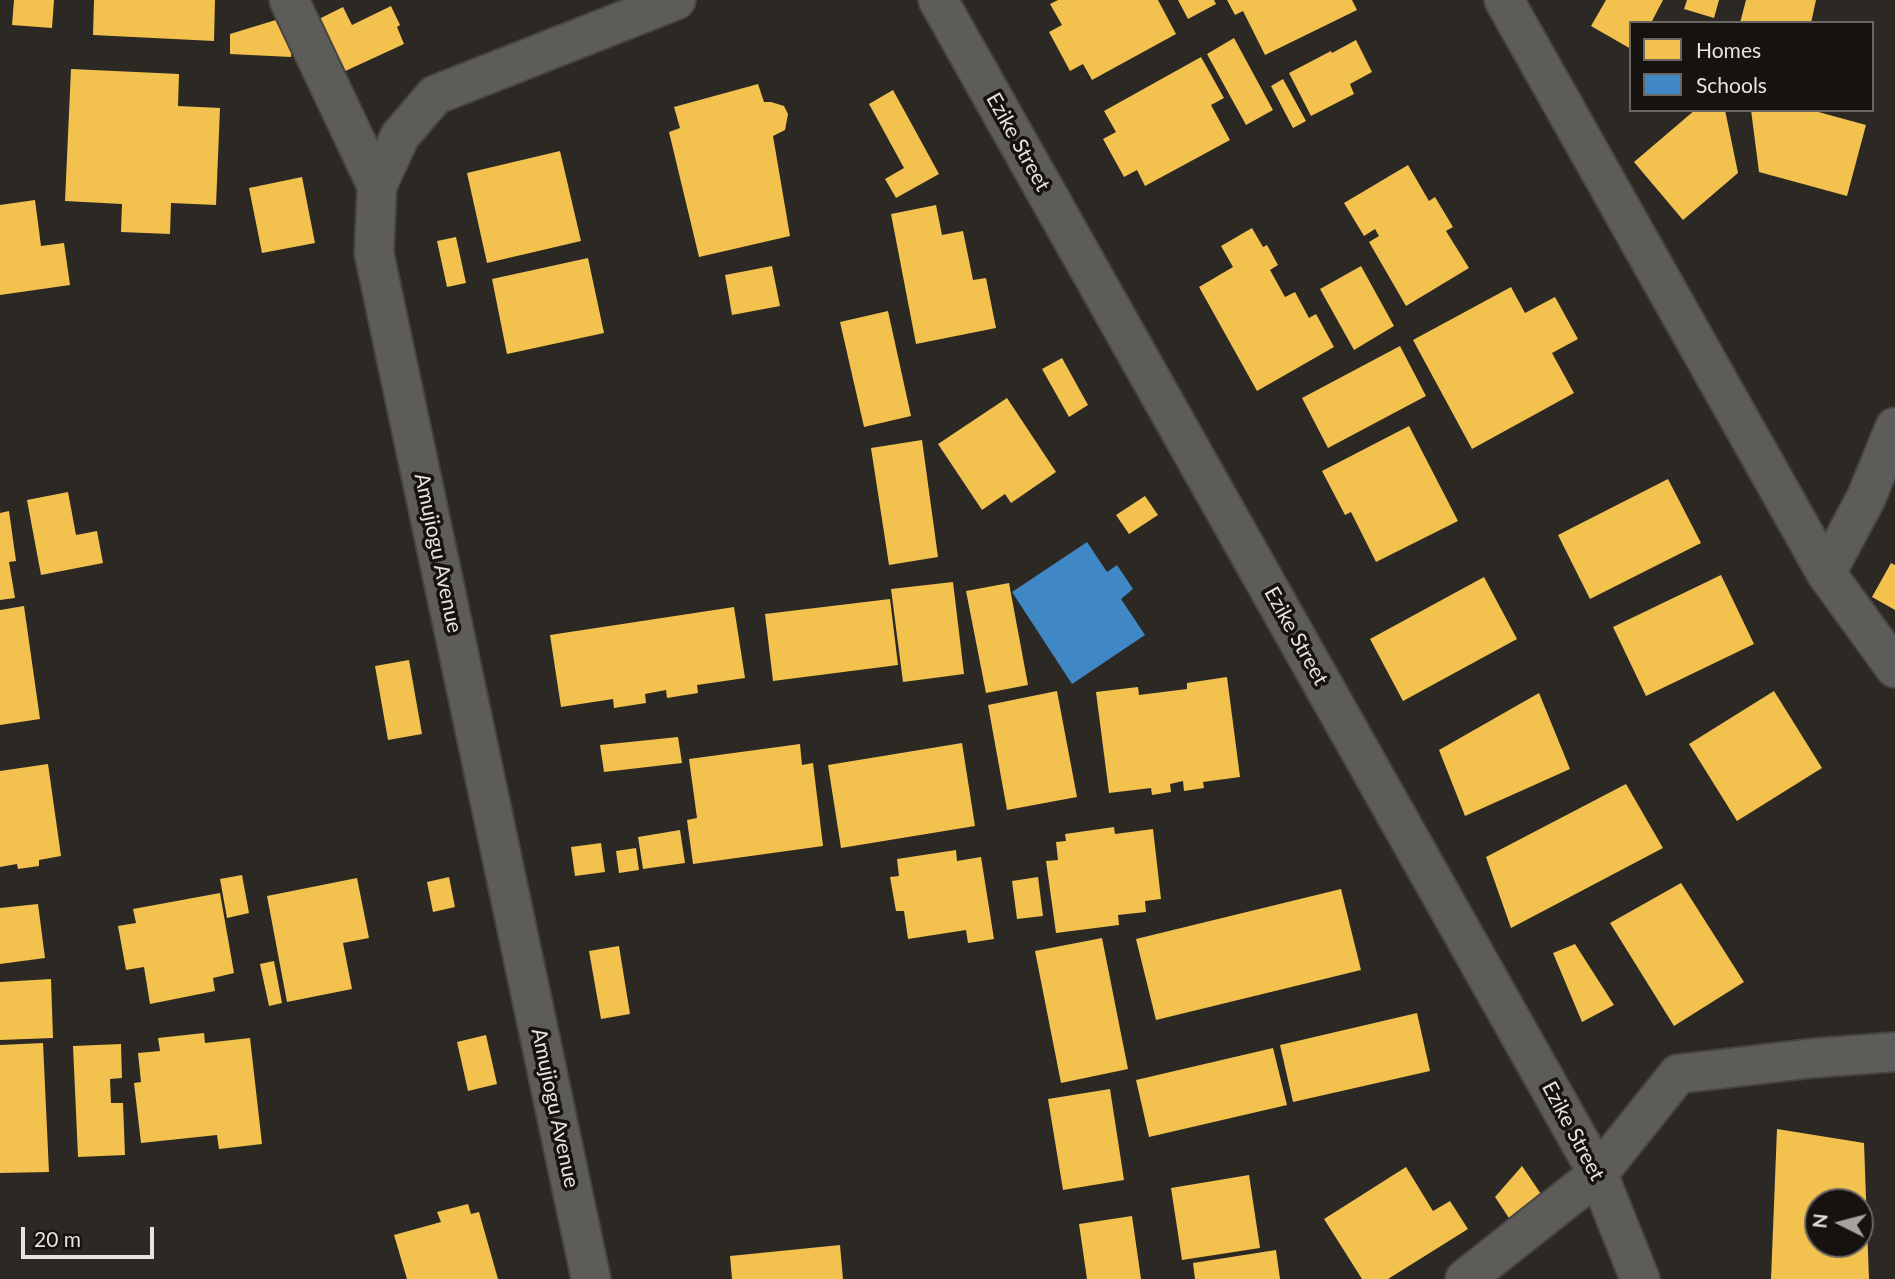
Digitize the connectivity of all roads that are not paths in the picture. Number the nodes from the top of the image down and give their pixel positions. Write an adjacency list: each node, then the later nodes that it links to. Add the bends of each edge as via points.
1 (289, 0): 5 (street)
2 (676, 0): 5 (street, Amujiogu Avenue, via 435,95 400,136)
3 (938, 0): 10 (street, Ezike Street)
4 (1504, 0): 7 (street)
5 (377, 186): 11 (street, Amujiogu Avenue, via 374,253)
6 (1895, 427): 7 (street, via 1866,498)
7 (1826, 573): 8 (street)
8 (1895, 668)
9 (1895, 1052): 10 (street, via 1678,1074)
10 (1598, 1174): 12 (street); 13 (street, Ezike Street)
11 (591, 1279)
12 (1465, 1279)
13 (1640, 1279)

